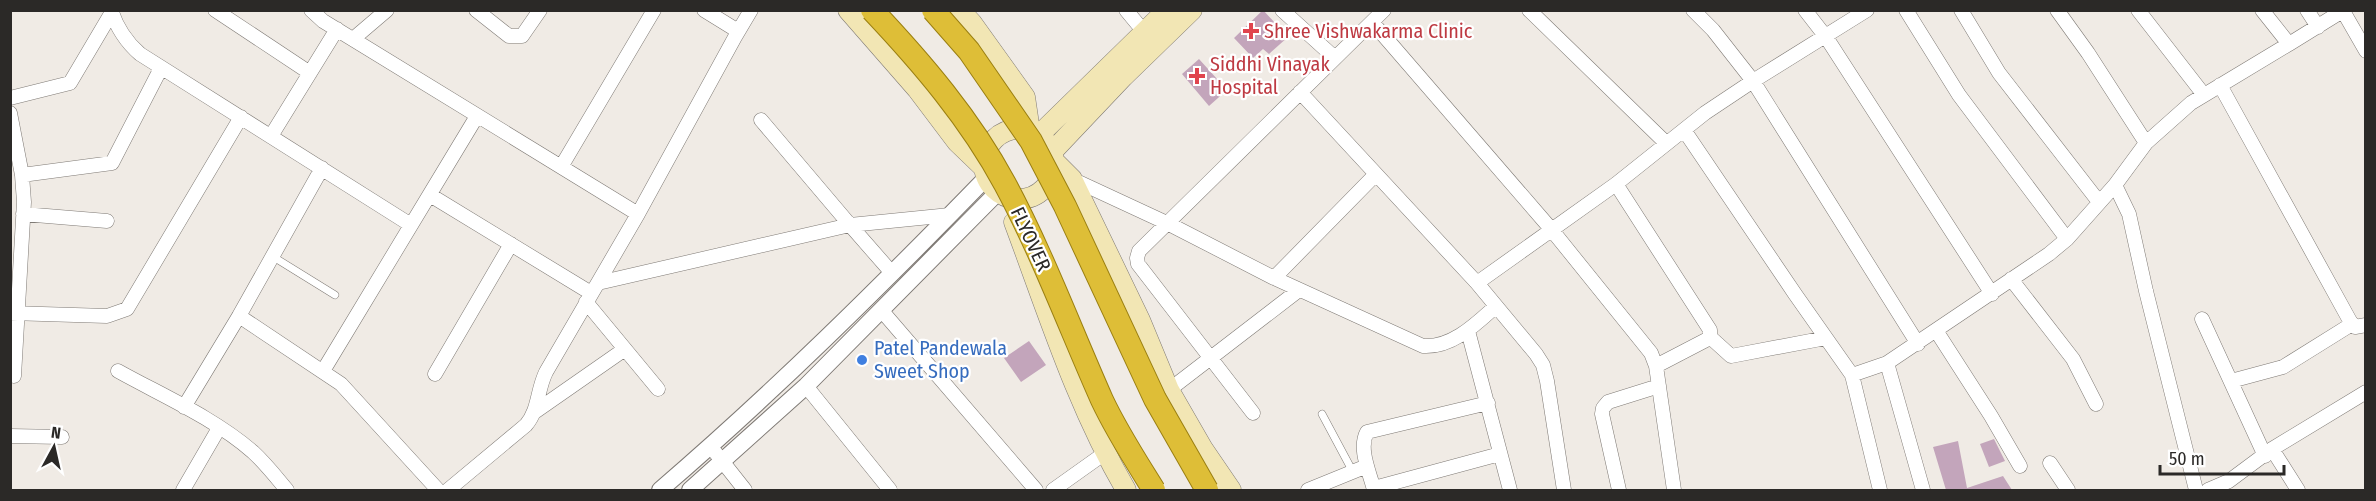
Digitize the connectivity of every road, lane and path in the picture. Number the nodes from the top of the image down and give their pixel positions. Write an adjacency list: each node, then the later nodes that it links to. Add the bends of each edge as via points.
1 (215, 10): 41 (street)
2 (311, 10): 32 (street)
3 (387, 10): 35 (street)
4 (476, 10): 5 (street, via 509,36 516,37 522,36)
5 (540, 10)
6 (654, 10): 57 (street)
7 (704, 10): 33 (street)
8 (751, 10): 33 (street)
9 (848, 10): 62 (main road)
10 (872, 10): 142 (highway, FLYOVER, bridge, via 929,72 1003,180 1103,401)
11 (933, 10): 143 (highway, bridge, via 969,51 1031,141 1080,236 1155,399)
12 (960, 10): 52 (main road, via 1025,97)
13 (1126, 10): 36 (street)
14 (1167, 10): 36 (main road)
15 (1192, 10): 36 (main road)
16 (1282, 10): 39 (street)
17 (1384, 10): 30 (street)
18 (1529, 10): 55 (street)
19 (1693, 10): 42 (street)
20 (1805, 10): 34 (street)
21 (1867, 10): 34 (street)
22 (1906, 10): 75 (street, via 1959,95)
23 (1961, 10): 66 (street, via 1998,73)
24 (2057, 10): 54 (street)
25 (2138, 10): 45 (street)
26 (2262, 10): 37 (street)
27 (2307, 10): 31 (street)
28 (112, 11): 40 (street, via 129,44); 46 (street, via 70,83)
29 (2343, 11): 31 (street); 38 (street)
30 (1372, 22): 39 (street); 74 (street)
31 (2318, 27): 37 (street)
32 (337, 29): 35 (street); 41 (street)
33 (738, 31): 68 (street)
34 (1826, 37): 42 (street); 84 (street)
35 (353, 39): 48 (street)
36 (1150, 39): 52 (main road); 56 (main road)
37 (2289, 44): 43 (street)
38 (2366, 51)
39 (1335, 58): 44 (street)
40 (161, 68): 49 (street); 60 (street, via 112,163)
41 (310, 73): 53 (street)
42 (1753, 81): 51 (street); 96 (street)
43 (2220, 85): 45 (street); 91 (street)
44 (1300, 92): 59 (street); 71 (street)
45 (2204, 95): 54 (street)
46 (10, 98)
47 (10, 113): 60 (street)
48 (477, 116): 57 (street); 65 (street)
49 (241, 117): 53 (street); 88 (street, via 127,309 107,316)
50 (761, 120): 73 (street)
51 (1684, 130): 55 (street); 95 (street)
52 (1034, 133): 56 (main road); 62 (main road, via 1018,129 996,136 984,156)
53 (271, 136): 58 (street)
54 (2146, 143): 64 (street)
55 (1666, 144): 63 (street)
56 (1053, 157): 61 (main road); 62 (main road, via 1053,172 1042,191 1033,196 1022,199)
57 (561, 167): 68 (street)
58 (322, 168): 72 (street); 77 (street)
59 (1376, 174): 79 (street); 81 (street)
60 (22, 175): 67 (street)
61 (1072, 179): 71 (street); 110 (main road)
62 (993, 183): 69 (street); 87 (street); 122 (main road)
63 (1616, 184): 74 (street); 94 (street, via 1707,324)
64 (2115, 185): 66 (street); 153 (street, via 2129,214)
65 (430, 195): 72 (street); 76 (street)
66 (2099, 202): 75 (street)
67 (23, 214): 70 (street); 88 (street)
68 (638, 214): 83 (street)
69 (950, 215): 73 (street); 78 (street)
70 (107, 221)
71 (1169, 224): 79 (street); 98 (street, via 1139,251 1138,264)
72 (411, 225): 102 (street)
73 (850, 225): 78 (street); 83 (street)
74 (1551, 229): 81 (street); 100 (street, via 1651,353)
75 (2067, 239): 80 (street)
76 (511, 244): 83 (street); 103 (street)
77 (273, 256): 85 (lane); 89 (street)
78 (892, 273): 121 (street)
79 (1274, 278): 82 (street)
80 (2011, 279): 84 (street); 113 (street, via 2073,359)
81 (1477, 283): 86 (street)
82 (1299, 290): 92 (street, via 1423,346 1440,345); 98 (street)
83 (592, 292): 97 (street); 115 (street, via 540,383)
84 (1992, 294): 93 (street)
85 (335, 295)
86 (1496, 306): 92 (street); 147 (street, via 1543,365)
87 (882, 310): 107 (street); 139 (street)
88 (14, 313): 105 (street)
89 (239, 316): 102 (street); 114 (street)
90 (2202, 319): 106 (street)
91 (2359, 325): 106 (street, via 2283,367)
92 (1468, 331): 112 (street)
93 (1936, 332): 96 (street); 128 (street)
94 (1710, 337): 95 (street, via 1731,356); 100 (street)
95 (1826, 338): 104 (street)
96 (1918, 344): 99 (street)
97 (625, 349): 109 (street); 115 (street)
98 (1209, 358): 110 (street); 116 (street)
99 (1887, 363): 104 (street); 151 (street)
100 (1656, 366): 108 (street)
101 (118, 371): 114 (street)
102 (323, 371): 133 (street, via 352,394)
103 (435, 374)
104 (1852, 375): 150 (street)
105 (14, 376)
106 (2231, 381): 123 (street)
107 (806, 386): 125 (street); 138 (street)
108 (1659, 386): 148 (street, via 1608,402 1603,408); 149 (street)
109 (658, 389)
110 (1169, 390): 144 (main road)
111 (2366, 392): 123 (street)
112 (1488, 403): 124 (street); 127 (street, via 1367,432)
113 (2096, 404)
114 (184, 407): 118 (street)
115 (536, 411): 134 (street, via 526,425)
116 (1253, 413)
117 (1322, 414): 129 (lane)
118 (219, 428): 131 (street); 132 (street, via 251,451)
119 (10, 436): 120 (street)
120 (62, 437)
121 (711, 447): 125 (street); 135 (street)
122 (1105, 453): 140 (street); 141 (main road)
123 (2268, 453): 154 (street, via 2229,481); 155 (street)
124 (1500, 454): 130 (street); 146 (street)
125 (722, 462): 136 (street); 137 (street)
126 (2050, 463): 152 (street)
127 (1367, 466): 129 (street); 130 (street)
128 (2020, 466)
129 (1353, 472): 145 (street)
130 (1374, 489)
131 (183, 490)
132 (286, 490)
133 (438, 490)
134 (447, 490)
135 (660, 490)
136 (690, 490)
137 (745, 490)
138 (890, 490)
139 (1036, 490)
140 (1053, 490)
141 (1126, 490)
142 (1154, 490)
143 (1207, 490)
144 (1231, 490)
145 (1308, 490)
146 (1510, 490)
147 (1564, 490)
148 (1619, 490)
149 (1674, 490)
150 (1880, 490)
151 (1923, 490)
152 (2068, 490)
153 (2196, 490)
154 (2208, 490)
155 (2298, 490)

